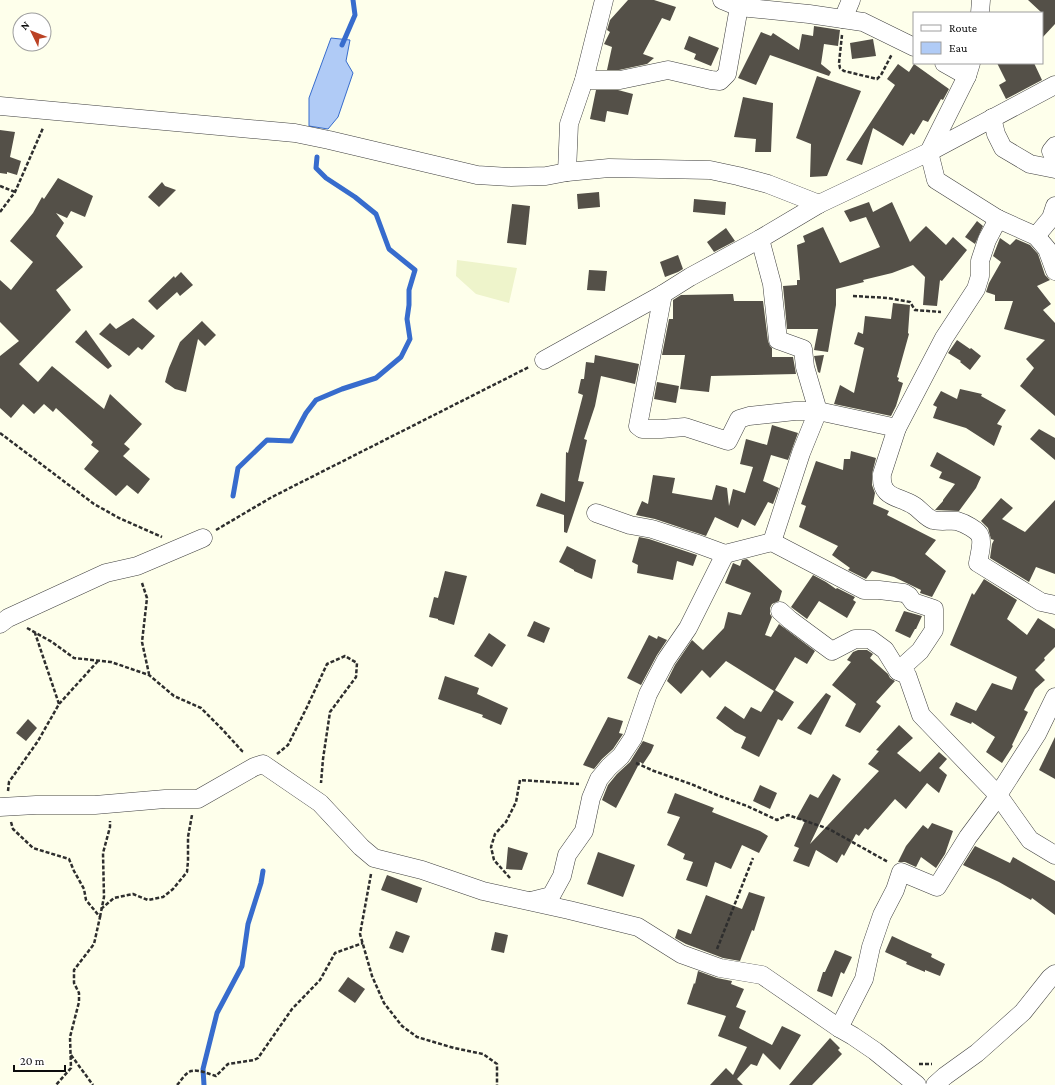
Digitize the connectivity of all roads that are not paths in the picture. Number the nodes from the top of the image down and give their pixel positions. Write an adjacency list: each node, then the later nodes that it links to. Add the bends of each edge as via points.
1 (604, 0): 11 (street)
2 (722, 0): 5 (street)
3 (851, 0): 7 (street)
4 (981, 0): 6 (street)
5 (739, 4): 7 (street); 11 (street, via 727,74 720,81 668,70 620,80)
6 (980, 12)
7 (843, 19): 8 (street, via 863,22)
8 (907, 43)
9 (948, 64): 10 (street)
10 (969, 69): 16 (street)
11 (584, 80): 19 (street, via 569,124)
12 (1055, 85): 14 (street)
13 (0, 106): 19 (street, via 295,133 477,174 518,177)
14 (992, 118): 16 (street); 18 (street, via 1003,148 1030,164)
15 (1055, 146): 17 (street, via 1051,151)
16 (929, 152): 20 (street); 22 (street, via 936,180)
17 (1055, 160)
18 (1055, 169)
19 (567, 172): 20 (street, via 609,168 710,170 768,184)
20 (819, 204): 23 (street)
21 (1055, 206): 24 (street)
22 (998, 219): 24 (street); 29 (street, via 980,261 980,276 976,289 944,338)
23 (760, 240): 26 (street); 28 (street, via 772,284 778,340 803,349 805,367)
24 (1046, 245): 25 (street)
25 (1055, 271)
26 (663, 294): 27 (street); 28 (street, via 638,426 640,428 685,427 728,441 739,419)
27 (544, 360)
28 (818, 411): 29 (street); 32 (street, via 801,453)
29 (897, 428): 34 (street, via 881,482 889,495 913,505 933,520 957,521 973,529 980,535 978,563 1041,602)
30 (596, 513): 33 (street)
31 (203, 538): 36 (street, via 137,566 106,573)
32 (772, 542): 33 (street); 37 (street, via 864,590 904,593 913,602 934,609 934,630 920,651)
33 (726, 554): 42 (street, via 688,628 666,660 648,694 633,738 621,756 599,779 591,798 584,831 567,855 562,876 551,896)
34 (1055, 604)
35 (780, 611): 37 (street, via 832,651 855,639 870,639 885,650)
36 (4, 621)
37 (898, 671): 39 (street, via 907,675 921,715)
38 (1055, 697): 39 (street, via 1037,734)
39 (998, 795): 41 (street, via 1030,840); 44 (street, via 937,887 901,872 896,890 882,915 864,979)
40 (2, 807): 42 (street, via 198,799 263,764 320,803 374,858 422,870 483,891)
41 (1055, 855)
42 (530, 901): 44 (street, via 638,927 682,954 720,968 762,975)
43 (1055, 974): 46 (street, via 1004,1029)
44 (839, 1028): 45 (street, via 875,1051)
45 (917, 1085)
46 (935, 1085)

